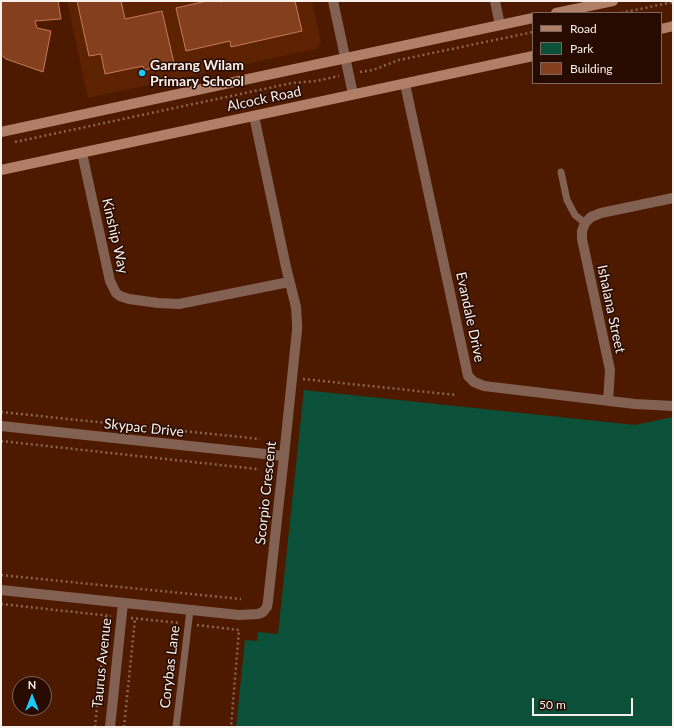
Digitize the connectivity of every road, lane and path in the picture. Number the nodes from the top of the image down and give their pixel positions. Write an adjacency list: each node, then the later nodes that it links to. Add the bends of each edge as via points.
1 (333, 1): 13 (street)
2 (495, 1): 8 (street)
3 (612, 1): 5 (street)
4 (673, 2): 6 (path)
5 (561, 12)
6 (626, 12)
7 (532, 18): 8 (street, Alcock Road)
8 (500, 25): 13 (street, Alcock Road)
9 (673, 26): 10 (street)
10 (662, 29)
11 (532, 32): 14 (path, via 399,60 373,70)
12 (532, 56): 15 (street, Alcock Road)
13 (346, 58): 14 (street); 18 (street, Alcock Road)
14 (349, 75): 16 (street); 19 (path, via 292,83)
15 (405, 84): 16 (street, Alcock Road); 28 (street, Evandale Drive, via 468,376 484,386)
16 (353, 94): 17 (street, Alcock Road)
17 (254, 116): 20 (street, Alcock Road); 25 (street, Scorpio Crescent)
18 (1, 132)
19 (8, 144)
20 (82, 153): 21 (street, Alcock Road); 25 (street, Kinship Way, via 110,280 120,296 179,304)
21 (1, 170)
22 (561, 172): 24 (lane, via 567,200 575,215)
23 (673, 198): 24 (street, via 601,213)
24 (585, 223): 28 (street, Ishalana Street, via 582,239 610,370)
25 (290, 282): 34 (street, Scorpio Crescent, via 296,307 297,330)
26 (303, 379): 27 (path)
27 (456, 395)
28 (608, 401): 29 (street, Evandale Drive)
29 (673, 406)
30 (1, 412): 32 (path)
31 (1, 426): 34 (street, Skypac Drive)
32 (260, 439)
33 (1, 441): 35 (path)
34 (284, 456): 40 (street, Scorpio Crescent, via 269,593 264,612 239,615)
35 (257, 469)
36 (1, 575): 38 (path)
37 (1, 590): 39 (street, Scorpio Crescent)
38 (241, 599)
39 (123, 603): 40 (street, Scorpio Crescent); 45 (street, Taurus Avenue)
40 (190, 610): 47 (lane, Corybas Lane)
41 (106, 616): 44 (path)
42 (136, 619): 46 (path)
43 (239, 630): 48 (path)
44 (94, 727)
45 (110, 727)
46 (124, 727)
47 (176, 727)
48 (232, 727)

